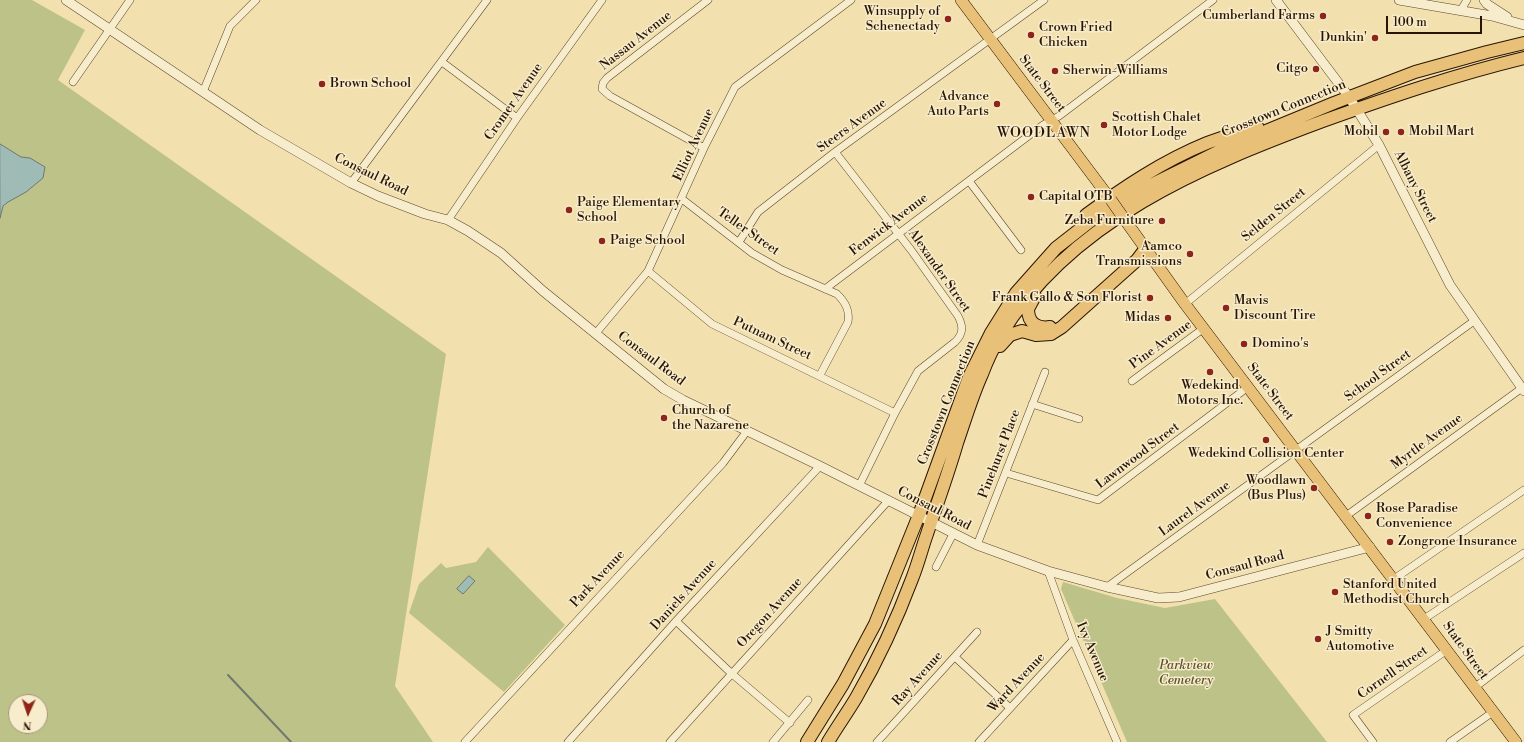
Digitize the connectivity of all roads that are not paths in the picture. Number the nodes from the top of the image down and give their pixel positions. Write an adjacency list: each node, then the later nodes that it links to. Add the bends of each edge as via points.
1 (66, 0): 18 (street, Consaul Road)
2 (130, 0): 18 (street)
3 (256, 0): 24 (street, via 230,26)
4 (487, 0): 22 (street)
5 (602, 0): 28 (street, Cromer Avenue)
6 (708, 0): 31 (street, Nassau Avenue, via 602,83 602,89 610,96)
7 (851, 0): 31 (street, Elliot Avenue, via 735,87)
8 (961, 0): 19 (main road, State Street)
9 (1044, 0): 19 (street, Steers Avenue)
10 (1213, 0): 29 (street, Fenwick Avenue)
11 (1276, 0): 25 (street, Albany Street)
12 (1399, 0): 15 (street)
13 (1467, 0): 15 (street)
14 (1484, 0): 16 (street)
15 (1461, 10): 16 (street)
16 (1514, 21): 17 (street)
17 (1524, 24)
18 (109, 28): 23 (street); 24 (street, Consaul Road)
19 (990, 40): 29 (main road, State Street); 32 (street, Steers Avenue)
20 (1524, 43): 25 (highway, Crosstown Connection, via 1415,72)
21 (1524, 58): 27 (highway, Crosstown Connection, via 1420,86)
22 (442, 62): 28 (street); 34 (street)
23 (73, 82)
24 (203, 92): 34 (street, Consaul Road, via 260,130)
25 (1349, 97): 26 (highway, Crosstown Connection); 27 (street, Albany Street)
26 (1334, 103): 36 (highway, via 1307,109 1177,156 1142,176); 51 (highway, Crosstown Connection, via 1239,142 1182,169 1093,219 1056,248 1016,293 991,332)
27 (1356, 109): 30 (street, Albany Street); 43 (highway, Crosstown Connection, via 1196,172 1106,225 1062,260)
28 (517, 118): 37 (street, Cromer Avenue)
29 (1052, 120): 33 (street, Fenwick Avenue); 36 (main road, State Street)
30 (1379, 145): 45 (street, Selden Street); 46 (street, Albany Street, via 1450,285)
31 (704, 148): 35 (street, Elliot Avenue)
32 (835, 152): 38 (street, Alexander Street); 39 (street, Steers Avenue, via 758,212)
33 (969, 181): 38 (street, Fenwick Avenue); 41 (street)
34 (351, 183): 37 (street, Consaul Road, via 425,214)
35 (682, 199): 39 (street, Teller Street); 42 (street, Elliot Avenue)
36 (1110, 199): 40 (main road, State Street, bridge); 51 (highway, via 1067,229 1032,262 1014,285 983,336)
37 (448, 220): 48 (street, Consaul Road, via 501,253 543,292)
38 (898, 233): 44 (street, Fenwick Avenue); 56 (street, Alexander Street, via 958,316 963,330 954,342 918,371)
39 (738, 242): 44 (street, Teller Street, via 782,270)
40 (1146, 248): 43 (highway, via 1133,255 1060,323 1042,328 1031,322 1028,309); 45 (main road, State Street); 51 (highway, via 1138,260 1062,328 1051,334 1036,335 1022,332 1010,335)
41 (1021, 250)
42 (648, 272): 48 (street, Elliot Avenue); 50 (street, Putnam Street, via 712,324)
43 (1047, 276): 51 (highway, Crosstown Connection, via 1026,298)
44 (825, 289): 50 (street, via 837,294 847,307 849,315 848,322)
45 (1185, 304): 47 (main road, State Street)
46 (1474, 321): 54 (street, Albany Street); 59 (street, School Street)
47 (1204, 328): 52 (street, Pine Avenue); 53 (main road, State Street)
48 (596, 333): 58 (street, Consaul Road, via 664,389)
49 (1045, 372): 55 (street, Pinehurst Place)
50 (820, 375): 56 (street, Putnam Street)
51 (975, 376): 65 (highway, Crosstown Connection); 67 (highway, Crosstown Connection)
52 (1132, 381)
53 (1248, 387): 59 (main road, State Street); 61 (street, Lawnwood Street, via 1098,500)
54 (1523, 389): 66 (street, Myrtle Avenue)
55 (1032, 404): 57 (street); 61 (street, Pinehurst Place)
56 (895, 413): 62 (street, Alexander Street)
57 (1079, 419)
58 (747, 431): 60 (street, Consaul Road); 91 (street, Park Avenue, via 723,463)
59 (1296, 451): 66 (main road, State Street); 75 (street, Laurel Avenue)
60 (820, 466): 62 (street, Consaul Road); 77 (street, Daniels Avenue)
61 (1006, 473): 69 (street, Pinehurst Place)
62 (859, 486): 64 (street, Consaul Road)
63 (1524, 490): 74 (street)
64 (889, 500): 65 (street, Consaul Road); 83 (street, Oregon Avenue)
65 (919, 515): 67 (street, Consaul Road); 94 (highway, Crosstown Connection, via 875,624 843,684)
66 (1346, 516): 70 (main road, State Street)
67 (932, 522): 68 (street, Consaul Road); 95 (highway, Crosstown Connection, via 913,578 887,639)
68 (953, 534): 69 (street, Consaul Road); 72 (street)
69 (977, 545): 73 (street, Consaul Road)
70 (1370, 547): 74 (main road, State Street); 75 (street, Consaul Road, via 1179,597 1158,598)
71 (1524, 553): 76 (street)
72 (936, 566)
73 (1048, 571): 75 (street, Consaul Road); 79 (street, Ivy Avenue)
74 (1394, 579): 76 (main road, State Street)
75 (1107, 586)
76 (1424, 619): 80 (main road, State Street)
77 (676, 621): 83 (street); 90 (street, Daniels Avenue)
78 (977, 632): 82 (street, Ray Avenue)
79 (1073, 640): 86 (street, Ward Avenue); 98 (street, Ivy Avenue)
80 (1447, 650): 84 (main road, State Street); 99 (street, Cornell Street, via 1353,716)
81 (1524, 650): 84 (street)
82 (955, 656): 86 (street); 96 (street, Ray Avenue)
83 (731, 673): 88 (street); 92 (street, Oregon Avenue)
84 (1474, 688): 87 (main road, State Street)
85 (808, 700): 88 (street)
86 (1010, 708): 97 (street, Ward Avenue)
87 (1492, 712): 100 (street); 101 (main road, State Street)
88 (790, 723): 93 (street)
89 (1524, 739): 102 (street)
90 (571, 741)
91 (465, 742)
92 (670, 742)
93 (773, 742)
94 (807, 742)
95 (828, 742)
96 (877, 742)
97 (979, 742)
98 (1118, 742)
99 (1373, 742)
100 (1450, 742)
101 (1516, 742)
102 (1520, 742)

